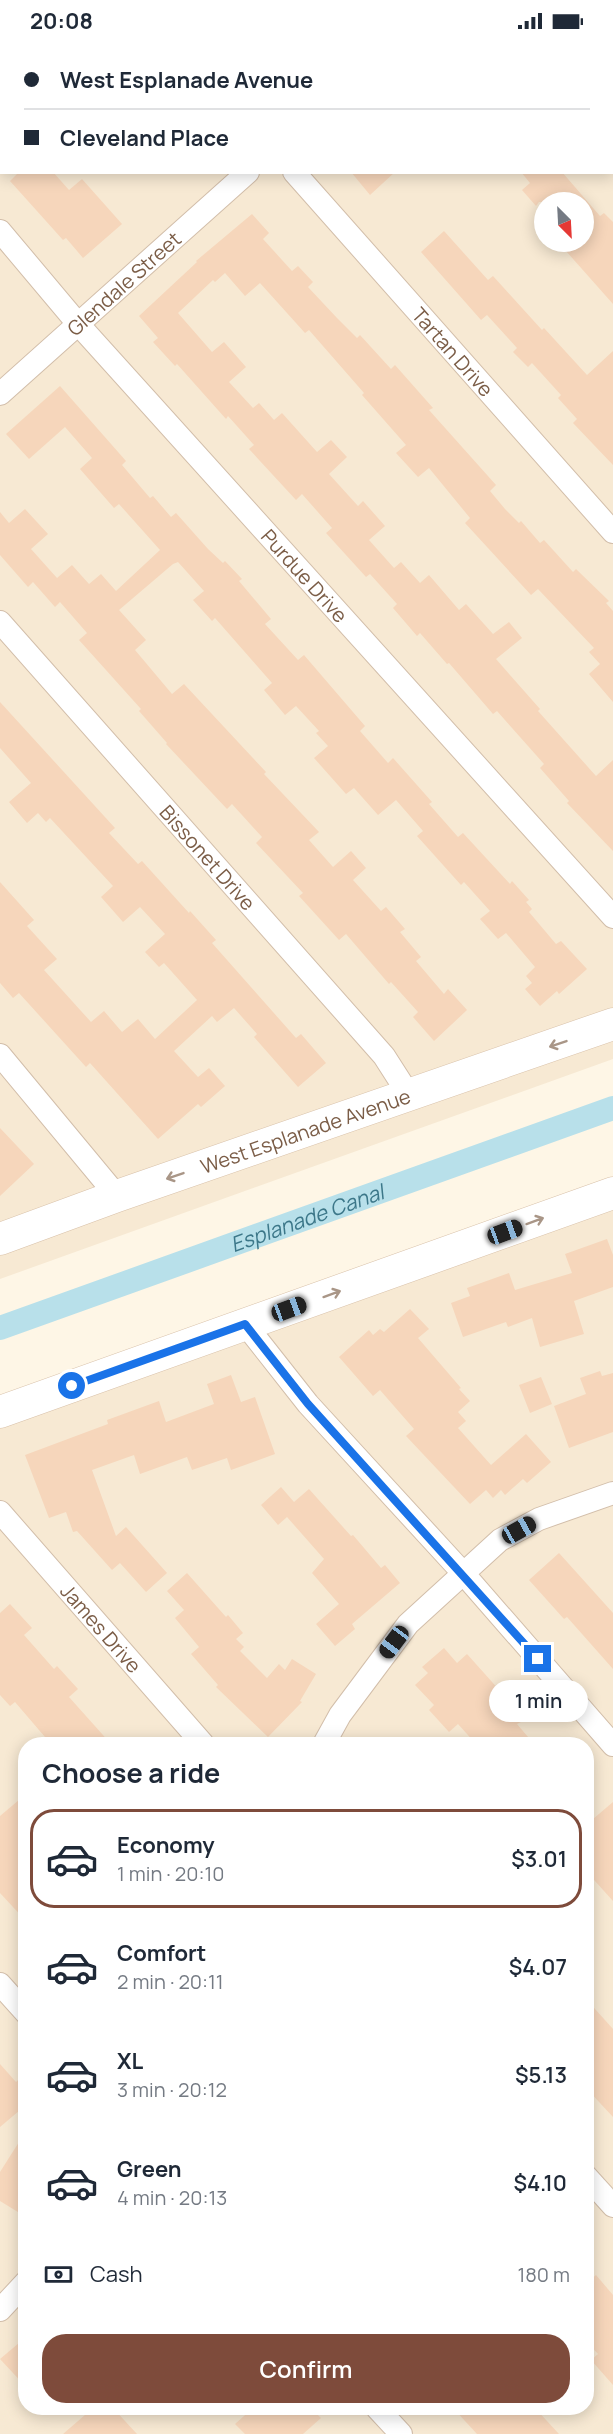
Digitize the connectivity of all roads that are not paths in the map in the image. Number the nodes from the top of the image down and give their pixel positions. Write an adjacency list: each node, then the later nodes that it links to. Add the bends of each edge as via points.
1 (246, 174): 4 (street, Glendale Street)
2 (296, 174): 6 (street, Tartan Drive)
3 (0, 231): 4 (street, Purdue Drive)
4 (79, 325): 5 (street, Glendale Street); 8 (street, Purdue Drive)
5 (0, 394)
6 (613, 532)
7 (0, 622): 11 (street, Bissonet Drive, via 384,1056)
8 (613, 917)
9 (613, 1024): 11 (main road, West Esplanade Avenue, one-way to 11)
10 (0, 1055): 13 (street)
11 (409, 1095): 13 (main road, West Esplanade Avenue, one-way to 13)
12 (613, 1193): 15 (main road, one-way to 12)
13 (117, 1196): 14 (main road, West Esplanade Avenue)
14 (3, 1239)
15 (245, 1324): 16 (main road); 19 (street, via 308,1404)
16 (2, 1410)
17 (613, 1492): 19 (street, via 539,1518 500,1540)
18 (0, 1512): 20 (street, James Drive)
19 (462, 1574): 21 (street, via 408,1624); 22 (street)
20 (197, 1737)
21 (328, 1737)
22 (613, 1745)
23 (0, 1984): 24 (street)
24 (18, 2004)
25 (594, 2185): 26 (street)
26 (613, 2206)
27 (18, 2291): 28 (street)
28 (0, 2310)
29 (383, 2415): 30 (street)
30 (401, 2434)

